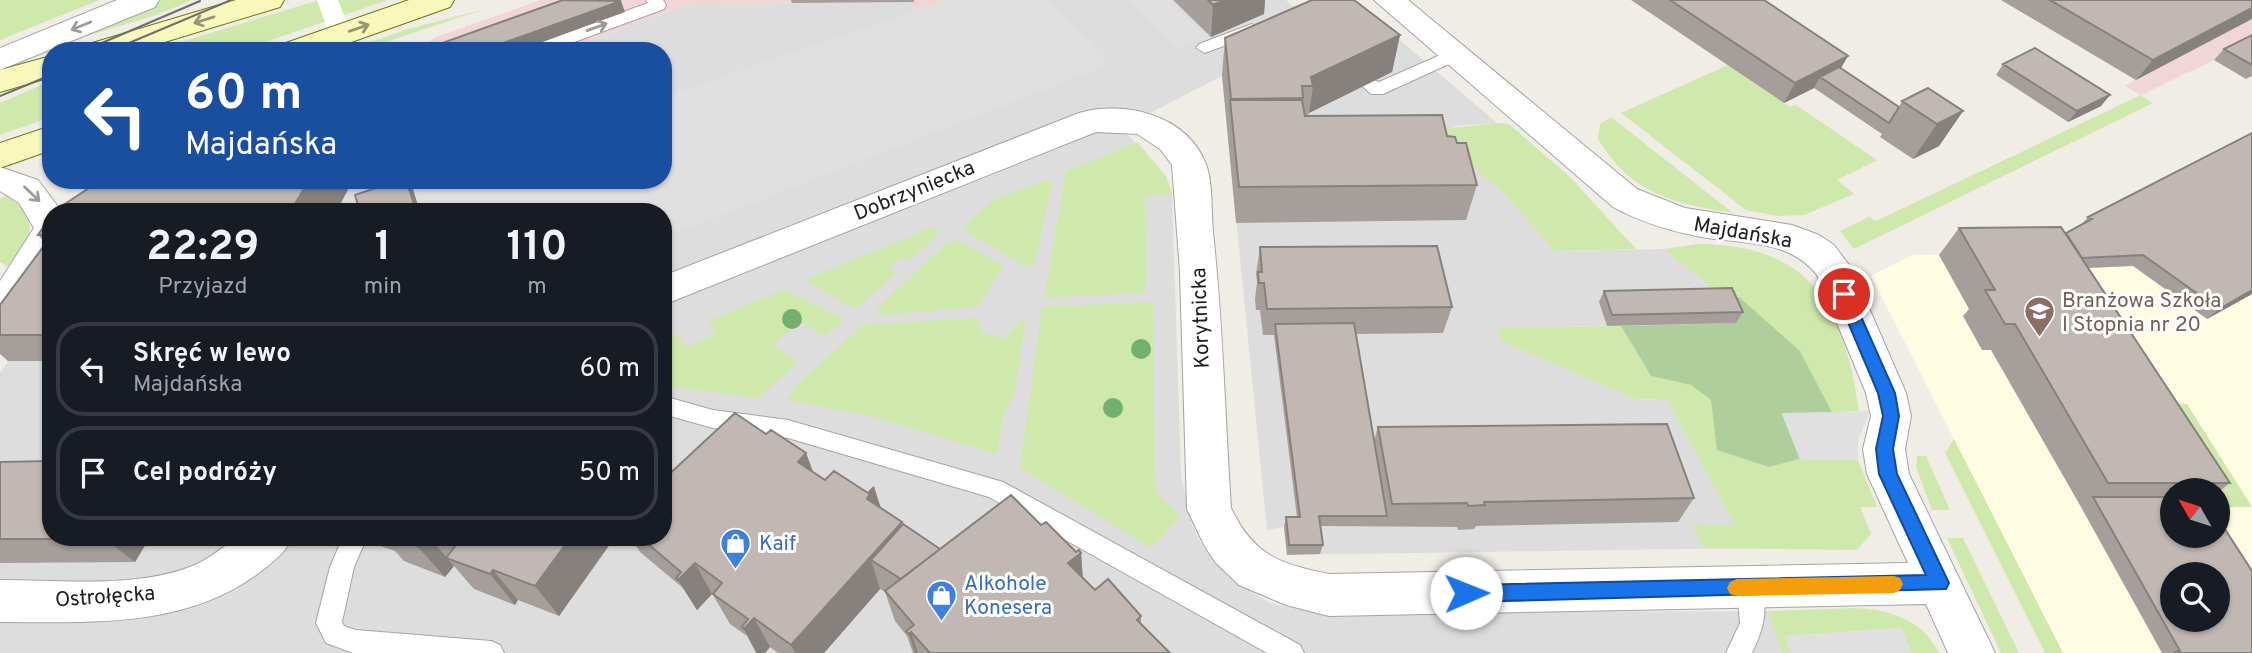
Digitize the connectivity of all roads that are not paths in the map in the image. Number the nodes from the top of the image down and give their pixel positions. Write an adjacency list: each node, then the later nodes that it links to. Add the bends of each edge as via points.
1 (144, 0): 8 (street, one-way to 8)
2 (270, 0): 9 (main road, one-way to 9)
3 (439, 0): 10 (main road, one-way to 3)
4 (654, 0): 11 (lane, one-way to 4, via 658,5)
5 (1389, 0): 13 (street, Majdańska)
6 (1264, 24): 12 (lane)
7 (42, 42): 14 (street, one-way to 14)
8 (43, 42)
9 (130, 42)
10 (320, 42)
11 (557, 42)
12 (1205, 48)
13 (1457, 54): 17 (lane, via 1377,90); 29 (street, Majdańska, via 1602,180 1647,211 1781,235 1822,255 1833,269 1886,393 1891,416 1884,449 1888,474)
14 (0, 60)
15 (42, 69): 16 (main road)
16 (0, 81)
17 (1369, 84)
18 (1168, 135): 24 (street, Dobrzyniecka, via 1135,121 1091,121); 30 (street, Korytnicka, via 1181,149 1191,178 1209,509 1235,558 1286,586 1329,595)
19 (42, 141): 20 (main road)
20 (0, 156)
21 (0, 179): 22 (street, one-way to 22, via 20,182)
22 (42, 205)
23 (42, 245): 25 (street)
24 (672, 287)
25 (0, 312)
26 (672, 408): 33 (lane, via 713,419 788,429 995,489)
27 (258, 546): 31 (street, Ostrołęcka, via 208,580 173,591 131,598)
28 (351, 546): 32 (lane, via 329,623 335,635 356,642)
29 (1939, 583): 30 (street); 35 (street, Majdańska)
30 (1749, 587): 34 (lane, via 1753,624)
31 (0, 601)
32 (491, 653)
33 (1291, 653)
34 (1739, 653)
35 (1972, 653)

